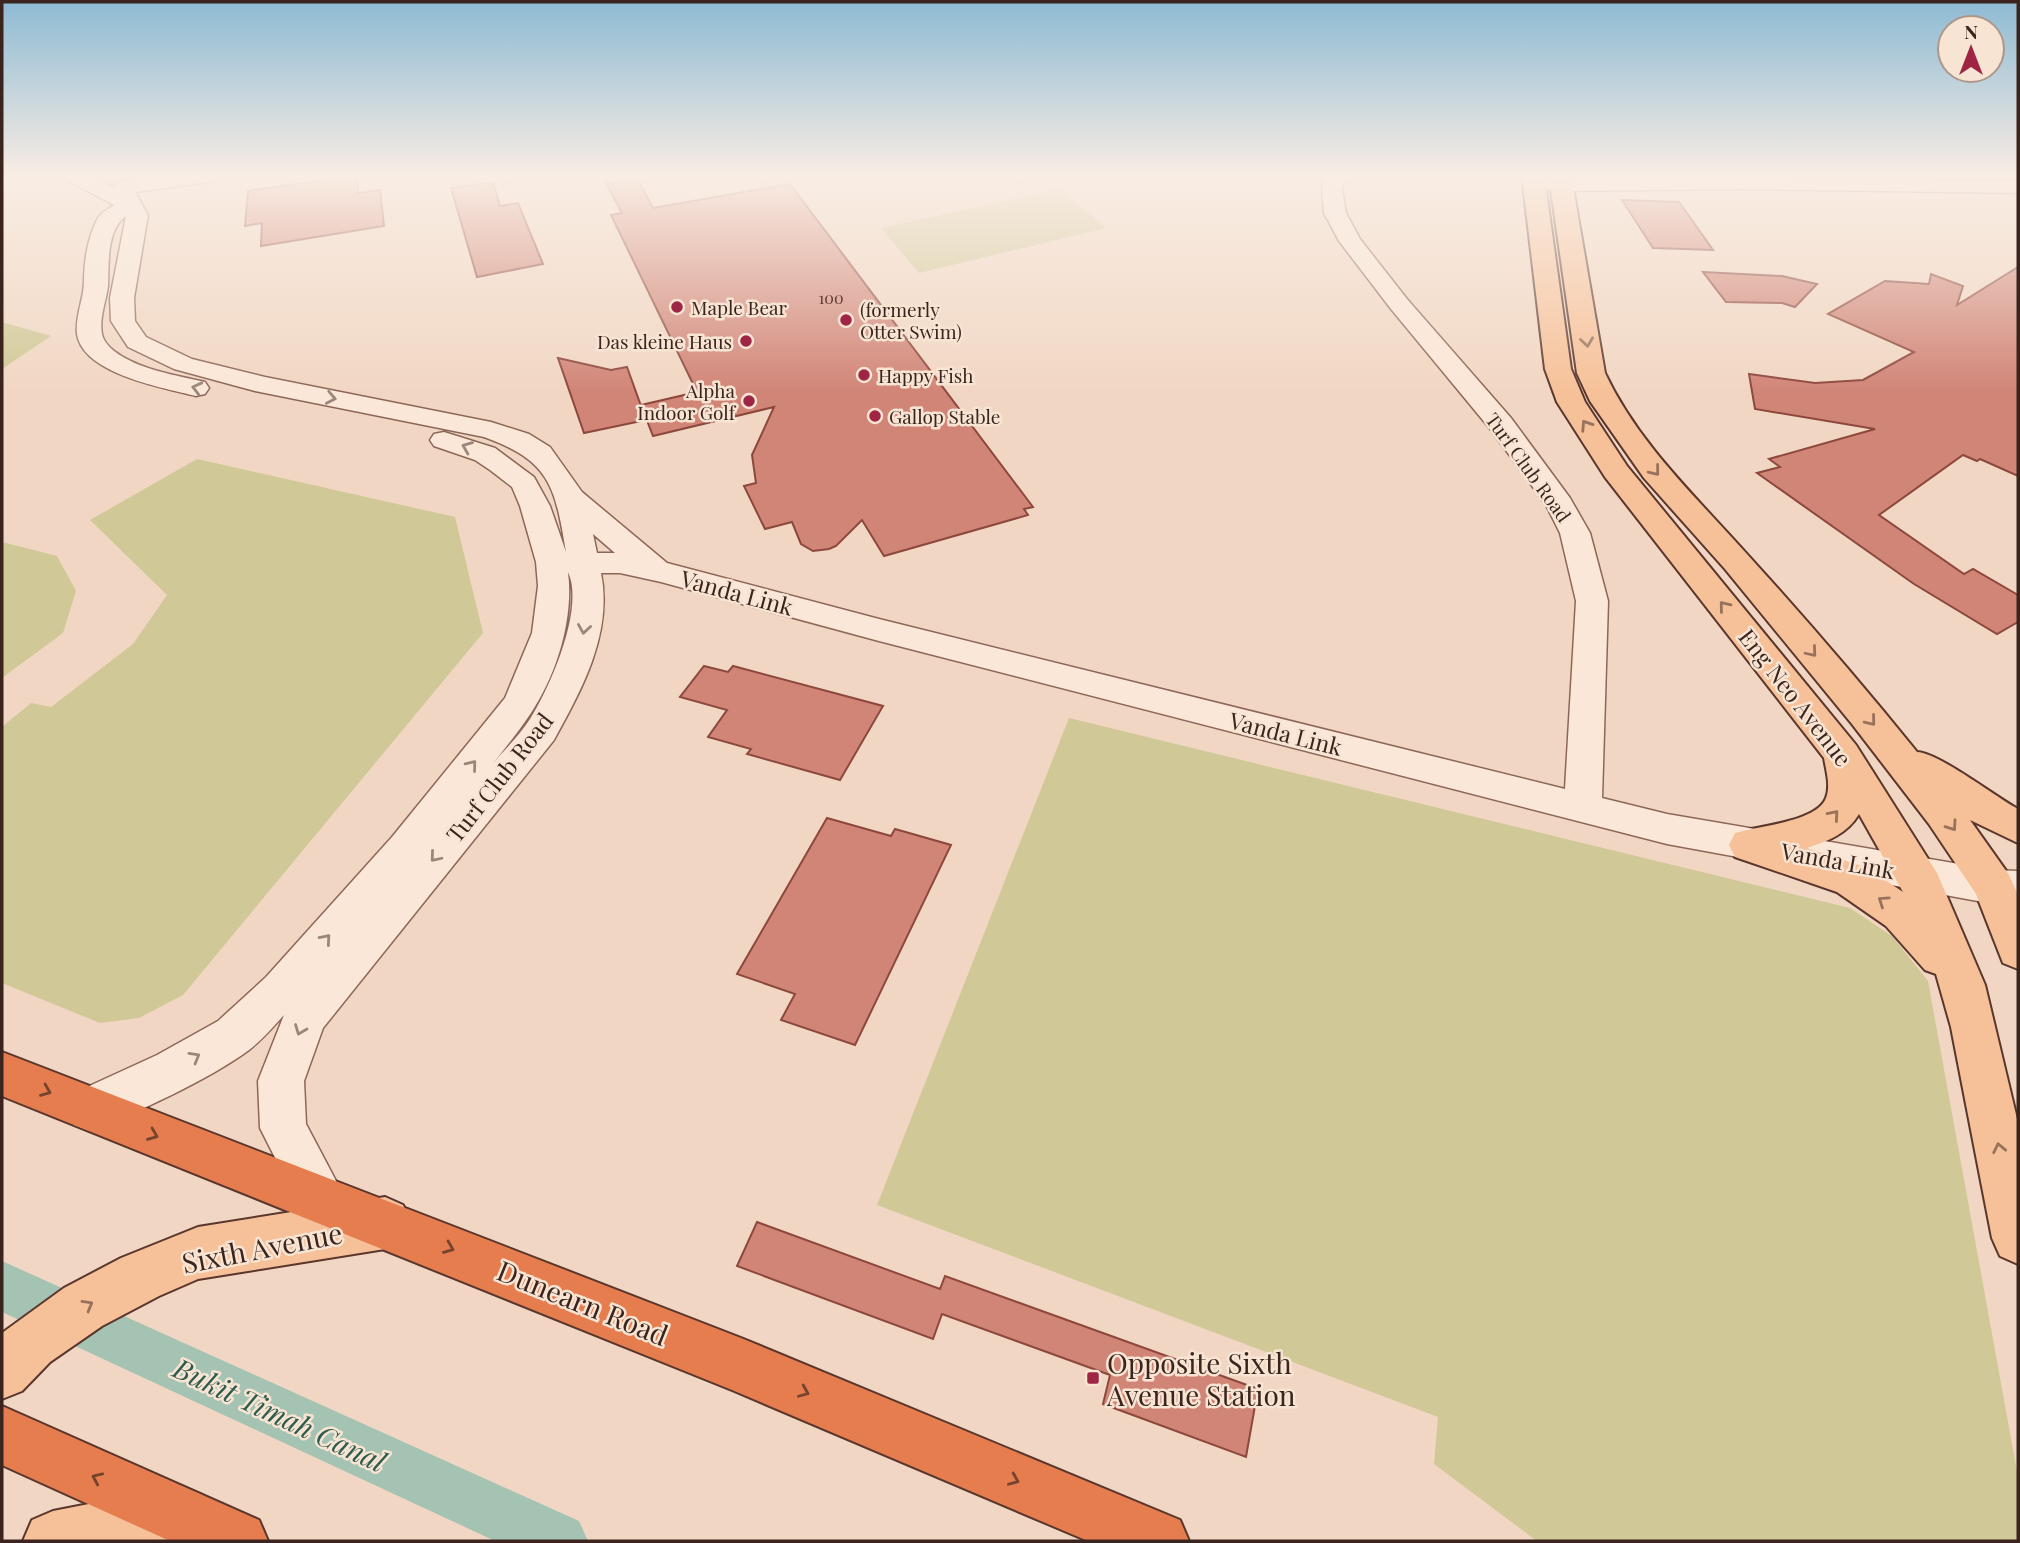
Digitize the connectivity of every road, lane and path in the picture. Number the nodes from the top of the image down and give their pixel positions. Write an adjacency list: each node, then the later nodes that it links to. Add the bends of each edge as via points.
1 (100, 248): 7 (street, Turf Club Road)
2 (124, 248): 7 (street)
3 (132, 248): 9 (street, Turf Club Road, one-way to 9, via 122,298 123,321 137,342 183,364 519,440 540,453)
4 (1355, 248): 14 (street, Turf Club Road, via 1500,424 1560,504 1575,533 1592,601)
5 (1558, 248): 8 (main road, Eng Neo Avenue)
6 (1558, 248): 8 (main road, Eng Neo Avenue)
7 (99, 251): 10 (street, Turf Club Road, one-way to 7, via 524,483 485,454 458,443 299,413 148,376 104,356 90,338 89,324)
8 (1566, 309): 12 (main road, Eng Neo Avenue, one-way to 12, via 1604,401 1655,472); 13 (main road, Eng Neo Avenue, one-way to 8, via 1609,459 1572,402 1558,369)
9 (571, 498): 10 (street, Turf Club Road); 11 (street, Vanda Link)
10 (567, 561): 11 (street, Vanda Link, via 620,563); 22 (street, Turf Club Road, one-way to 10, via 234,1035 281,990 406,848 519,704 538,663 548,633 554,586); 23 (street, Turf Club Road, one-way to 23, via 587,584 584,633 561,695 541,732 305,1017 281,1081 283,1128)
11 (661, 572): 14 (street, Vanda Link)
12 (1896, 752): 15 (main road); 18 (main road, Eng Neo Avenue, one-way to 18)
13 (1843, 755): 16 (main road, one-way to 13, via 1821,828 1837,816 1847,796); 17 (main road, Eng Neo Avenue)
14 (1583, 807): 16 (street, Vanda Link)
15 (2018, 827)
16 (1749, 845): 17 (street, Vanda Link); 20 (main road, one-way to 16, via 1901,913 1852,880)
17 (1916, 873): 18 (street, Vanda Link); 20 (main road, Eng Neo Avenue)
18 (2006, 887): 19 (main road, Eng Neo Avenue)
19 (2018, 950)
20 (1963, 985): 25 (main road, Eng Neo Avenue, one-way to 20)
21 (2, 1073): 22 (highway, Dunearn Road, one-way to 22)
22 (90, 1109): 23 (highway, Dunearn Road, one-way to 23)
23 (321, 1198): 24 (highway, Dunearn Road)
24 (385, 1223): 26 (main road, Sixth Avenue, one-way to 24, via 83,1307 140,1276 198,1254); 31 (highway, Dunearn Road, one-way to 31)
25 (2018, 1238)
26 (17, 1357)
27 (2, 1435): 28 (highway, one-way to 27)
28 (181, 1516): 29 (main road); 30 (highway)
29 (53, 1541)
30 (238, 1541)
31 (1159, 1541)

